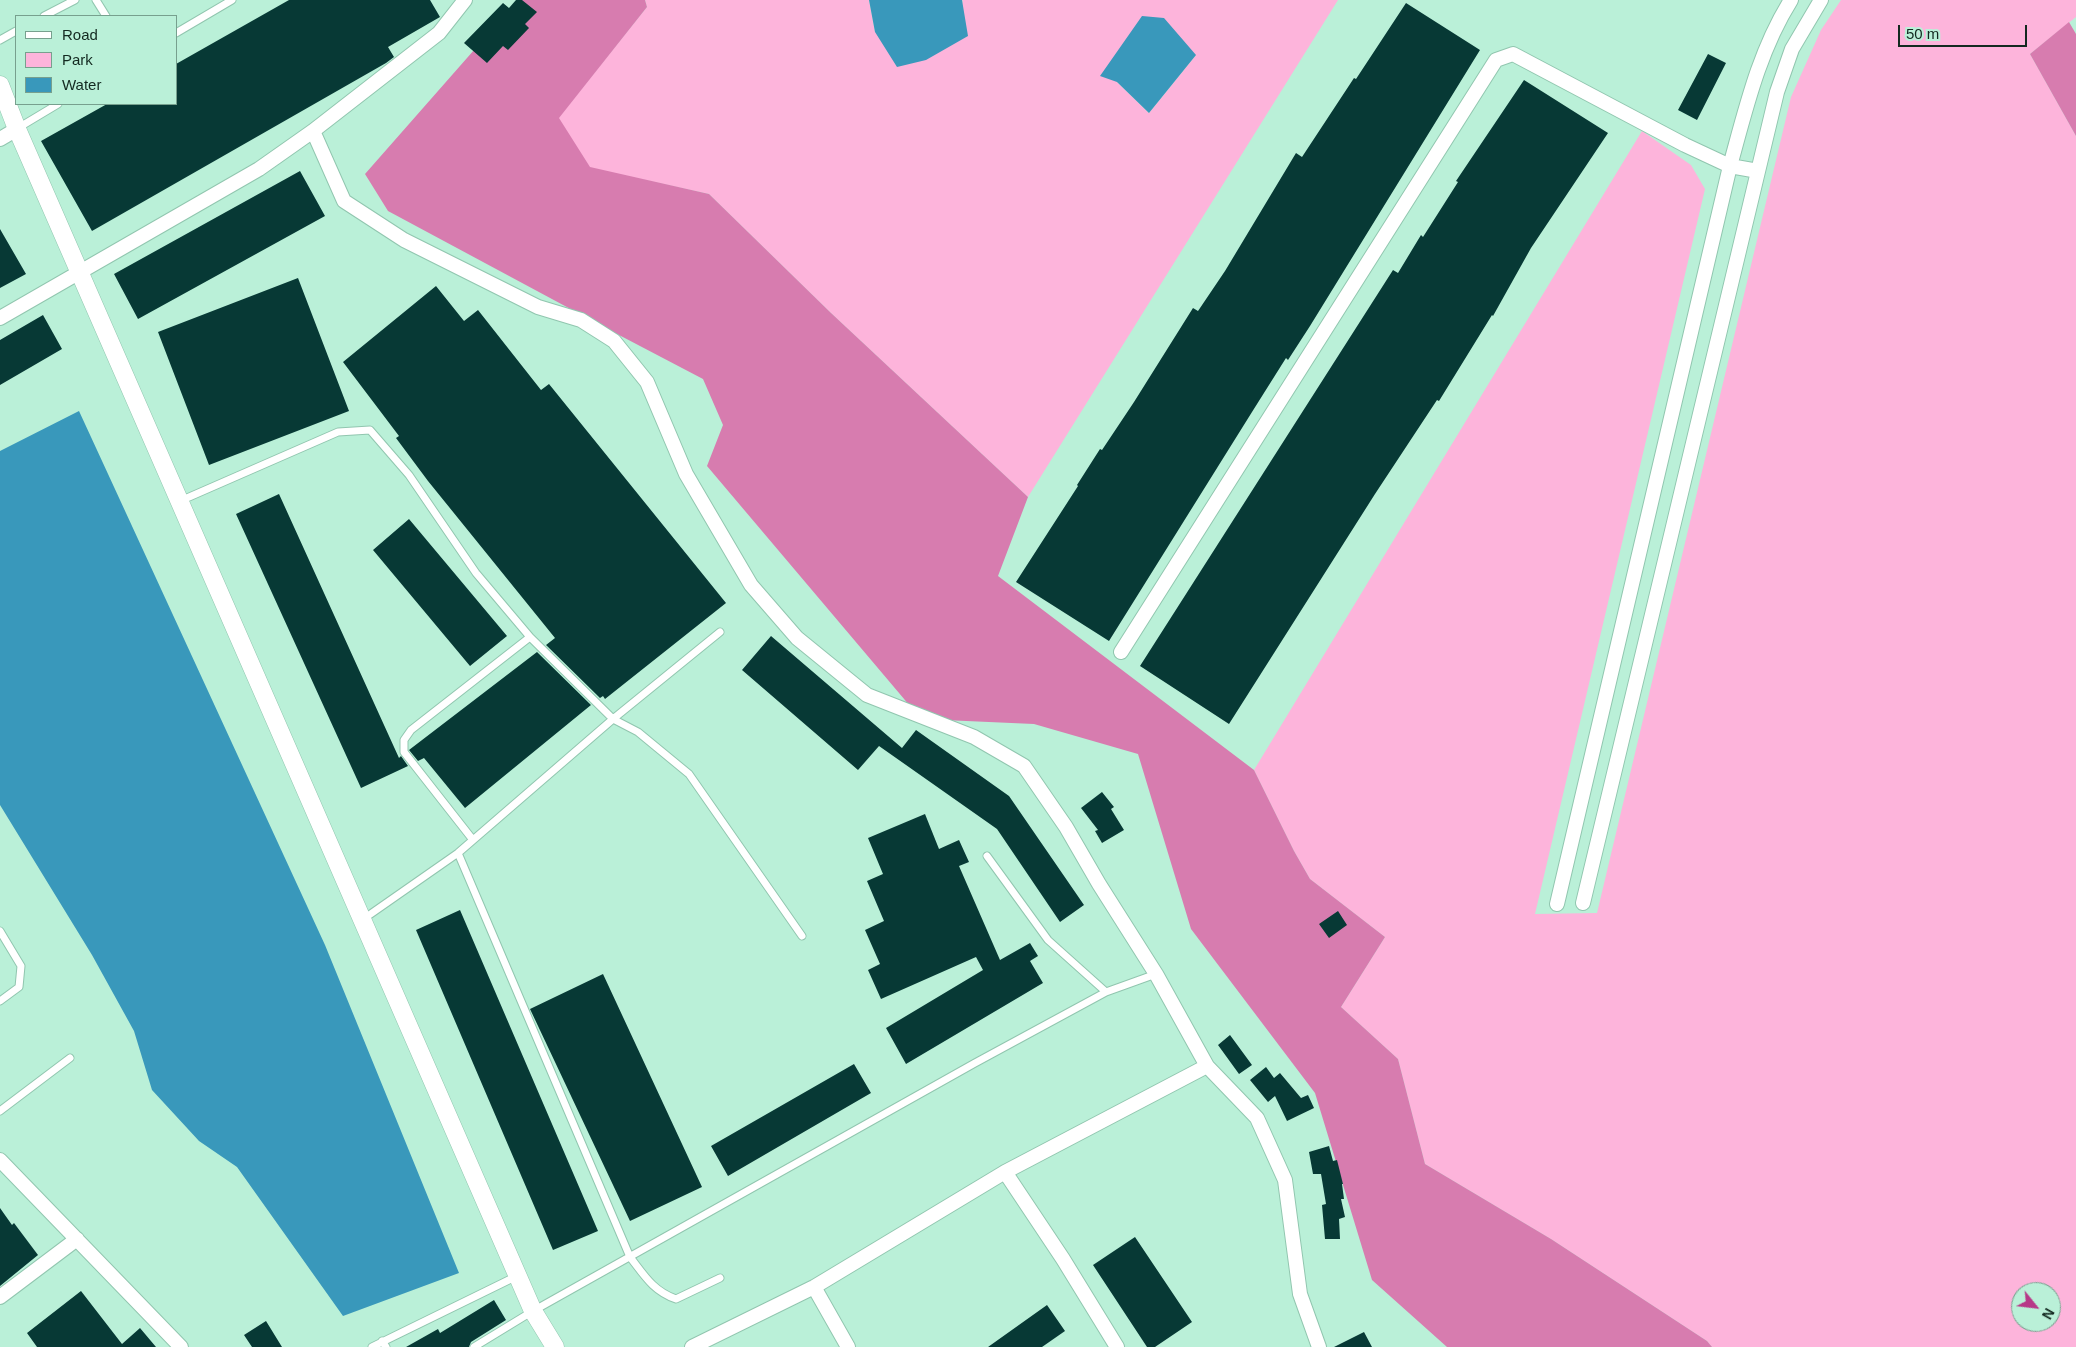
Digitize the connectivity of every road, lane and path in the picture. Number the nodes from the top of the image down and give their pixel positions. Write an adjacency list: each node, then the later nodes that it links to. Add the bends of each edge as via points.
1 (75, 0): 7 (lane)
2 (96, 0): 8 (lane)
3 (232, 0): 10 (lane)
4 (465, 0): 15 (street, via 439,33)
5 (1791, 0): 17 (street, via 1770,37 1758,68)
6 (1821, 0): 18 (street, via 1792,48 1782,75)
7 (46, 15)
8 (105, 15)
9 (15, 32): 11 (lane)
10 (178, 32)
11 (0, 40)
12 (0, 85): 14 (street)
13 (56, 105): 14 (lane)
14 (17, 129): 16 (street); 19 (street)
15 (313, 131): 19 (street, via 259,169); 34 (street, via 344,201 404,240 538,307 580,320 614,341 647,382 686,474 752,585 797,638 867,695 974,737 1024,766 1066,827)
16 (0, 139)
17 (1730, 166): 18 (street); 24 (street, via 1513,54 1496,60); 30 (street)
18 (1758, 172): 29 (street)
19 (80, 272): 20 (street); 21 (street)
20 (0, 318)
21 (180, 501): 23 (lane, via 338,432 370,430 409,475 476,573); 31 (street)
22 (720, 632): 25 (lane)
23 (530, 637): 25 (lane); 26 (lane, via 412,730 404,740 404,752)
24 (1121, 652)
25 (613, 718): 26 (lane); 33 (lane, via 638,732 689,774)
26 (474, 840): 27 (lane)
27 (458, 853): 31 (lane); 43 (lane)
28 (987, 856): 35 (lane, via 1048,940)
29 (1583, 903)
30 (1557, 904)
31 (362, 920): 44 (street)
32 (0, 931): 36 (lane, via 21,966 19,987)
33 (802, 936)
34 (1156, 974): 35 (lane); 38 (street)
35 (1106, 992): 43 (lane)
36 (0, 1001)
37 (70, 1058): 39 (lane)
38 (1208, 1066): 41 (street); 57 (street, via 1257,1118 1285,1180 1300,1294)
39 (0, 1111)
40 (0, 1160): 42 (street)
41 (1005, 1172): 46 (street); 56 (street)
42 (76, 1239): 47 (street); 50 (street)
43 (630, 1257): 45 (lane, via 650,1285 663,1295 676,1299); 48 (lane)
44 (517, 1276): 48 (street); 49 (lane)
45 (720, 1278)
46 (814, 1287): 54 (street); 55 (street)
47 (0, 1297)
48 (533, 1311): 52 (lane); 53 (street)
49 (384, 1344): 51 (lane)
50 (181, 1347)
51 (372, 1347)
52 (474, 1347)
53 (555, 1347)
54 (692, 1347)
55 (848, 1347)
56 (1117, 1347)
57 (1319, 1347)

